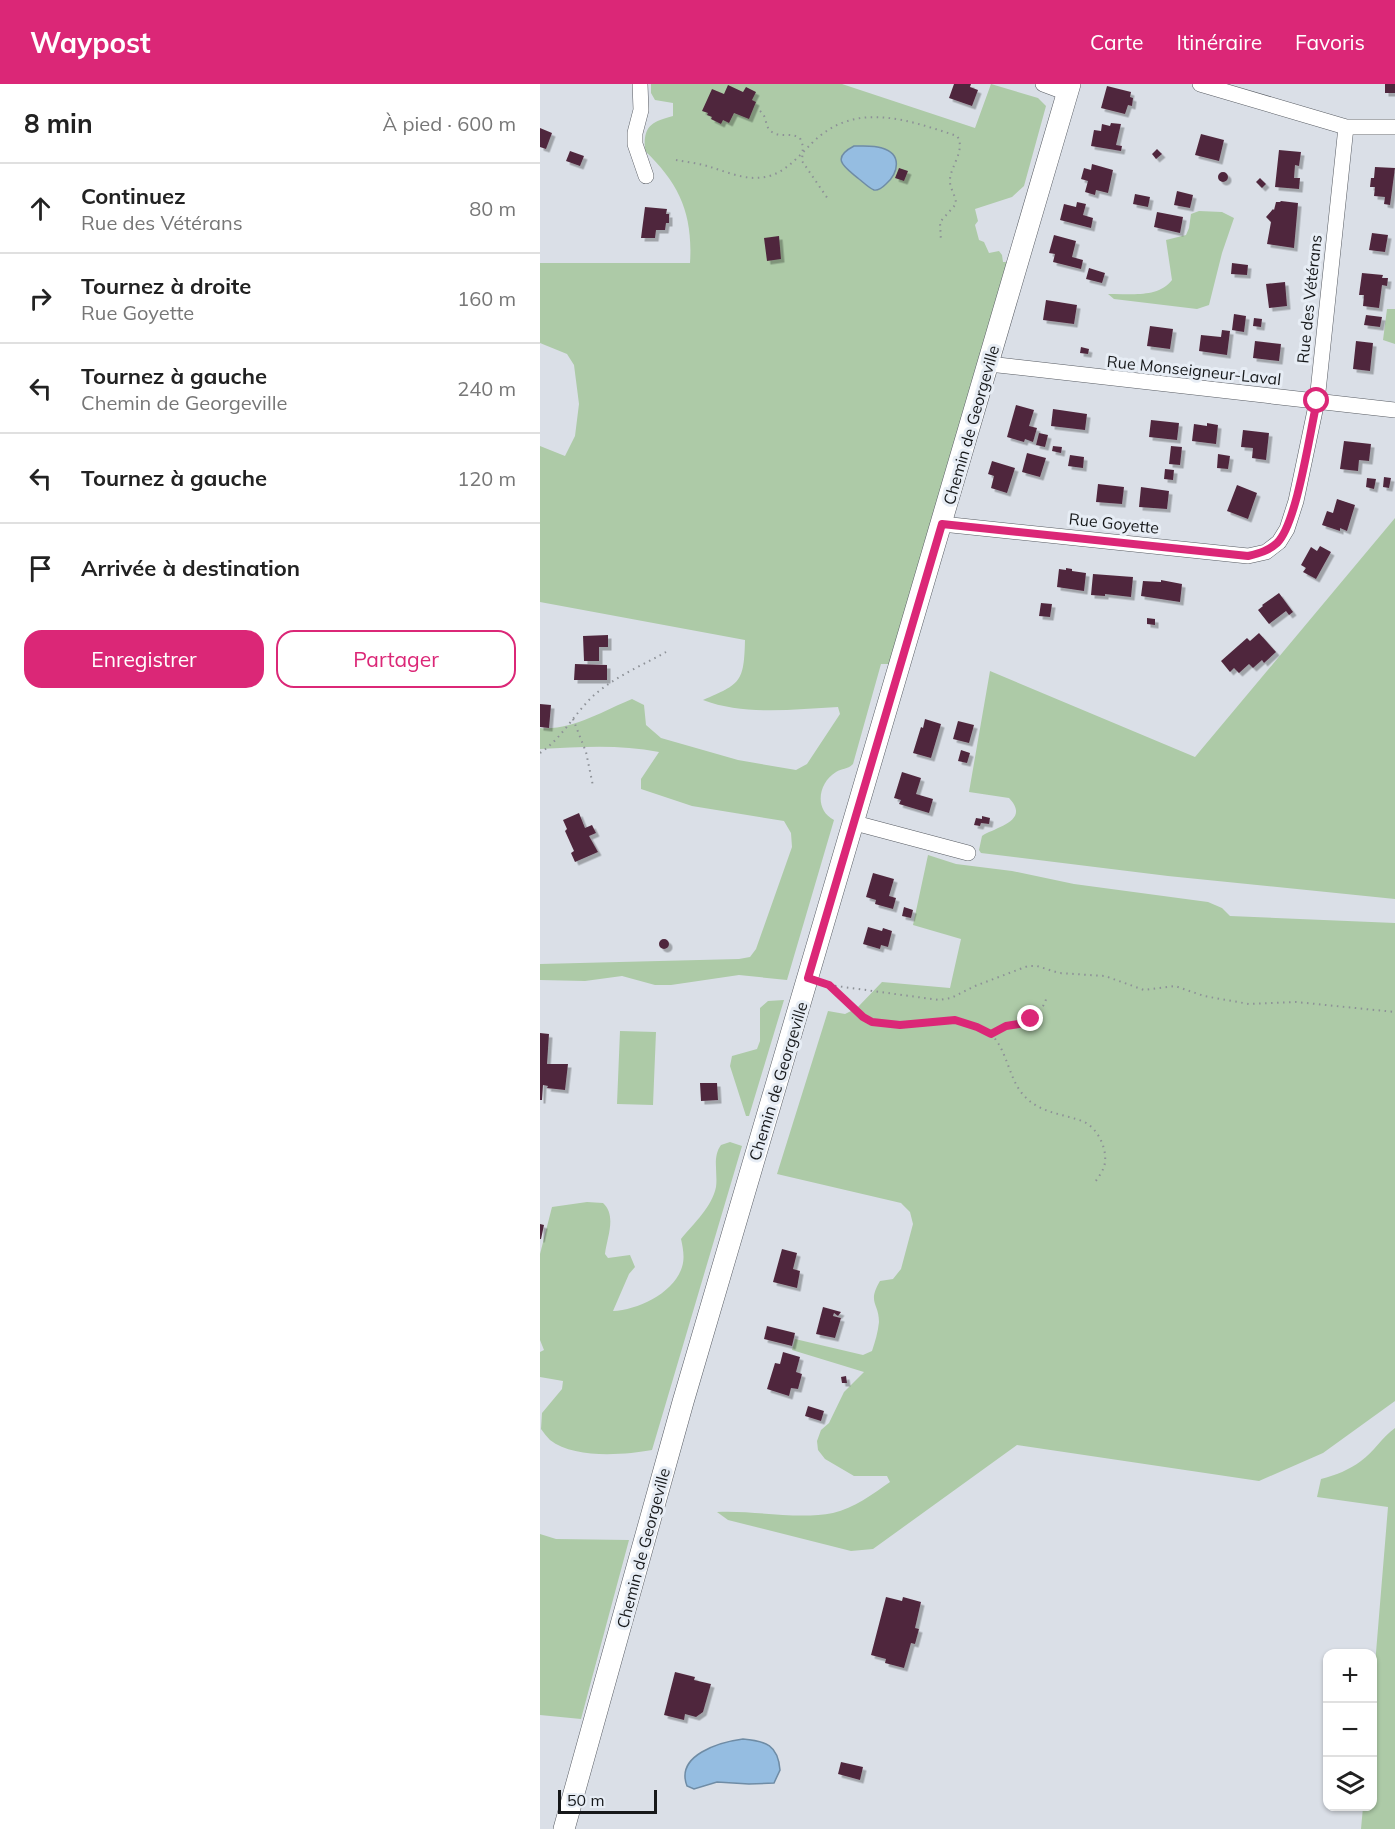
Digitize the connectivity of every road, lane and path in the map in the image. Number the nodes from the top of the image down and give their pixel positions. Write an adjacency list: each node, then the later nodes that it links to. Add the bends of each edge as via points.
1 (640, 84): 10 (street, via 641,110 635,144)
2 (1043, 84): 4 (street)
3 (1200, 84): 6 (street)
4 (1069, 88): 13 (main road, Chemin de Georgeville)
5 (760, 111): 8 (path, via 771,131 800,138)
6 (1346, 127): 7 (street); 14 (street, Rue des Vétérans)
7 (1395, 127)
8 (802, 153): 9 (path, via 778,173 762,178 739,176); 11 (path, via 805,167); 12 (path, via 834,125 850,119 899,118 957,136 960,147 950,178 956,204 940,222)
9 (676, 159)
10 (646, 176)
11 (828, 199)
12 (941, 242)
13 (989, 364): 14 (street, Rue Monseigneur-Laval); 16 (main road, Chemin de Georgeville)
14 (1317, 401): 15 (street, Rue Monseigneur-Laval); 17 (street, Rue des Vétérans, via 1296,501)
15 (1395, 410)
16 (942, 524): 17 (street, Rue Goyette, via 1248,556 1266,552); 22 (main road, Chemin de Georgeville)
17 (1279, 542)
18 (666, 652): 19 (path, via 604,687)
19 (573, 719): 20 (path); 21 (path, via 586,752)
20 (540, 753)
21 (592, 786)
22 (855, 823): 23 (street); 24 (main road, Chemin de Georgeville)
23 (968, 853)
24 (808, 978): 25 (path); 30 (main road, Chemin de Georgeville, via 683,1402)
25 (829, 985): 27 (path, via 939,1000 1037,966 1059,973 1114,978 1144,990 1175,986 1249,1004 1296,1002); 28 (path, via 872,1022 900,1025 955,1020)
26 (1047, 996): 28 (path, via 1036,1016)
27 (1395, 1012)
28 (991, 1034): 29 (path, via 1013,1079 1031,1102 1054,1114 1083,1121 1098,1134 1106,1159)
29 (1095, 1182)
30 (564, 1829)

